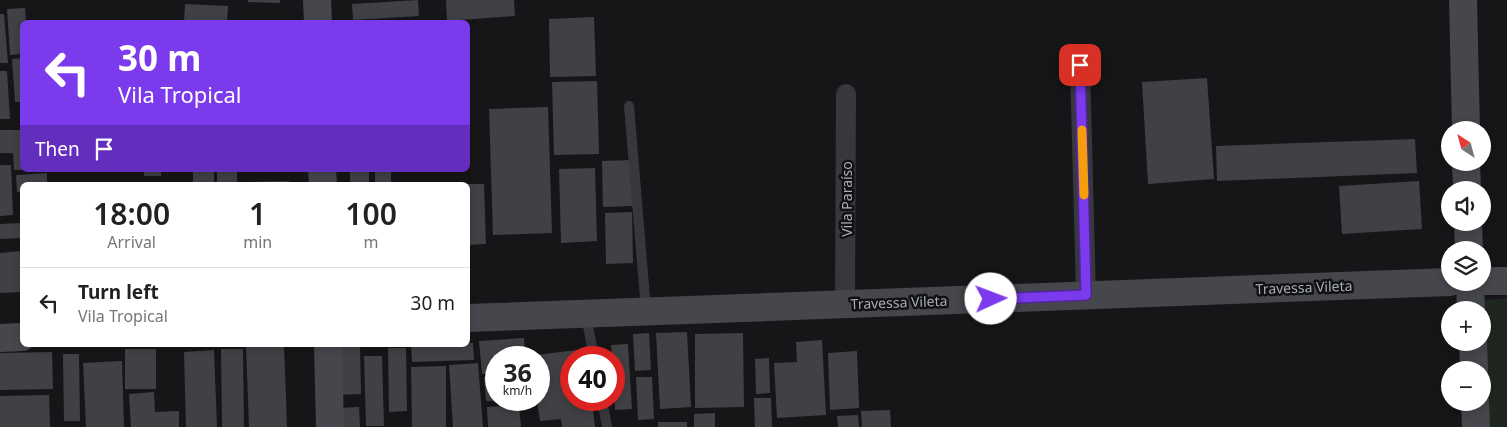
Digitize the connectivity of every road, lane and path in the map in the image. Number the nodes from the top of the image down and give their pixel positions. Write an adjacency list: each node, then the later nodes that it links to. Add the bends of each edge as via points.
1 (317, 0): 3 (street)
2 (1462, 0): 7 (street)
3 (318, 20)
4 (1080, 65): 11 (street)
5 (846, 94): 12 (street, Vila Paraíso)
6 (629, 106): 13 (lane)
7 (1466, 121)
8 (1491, 281): 9 (street)
9 (1507, 281)
10 (1441, 282): 11 (street, Travessa Vileta)
11 (1086, 295): 12 (street, Travessa Vileta)
12 (845, 304): 13 (street, Travessa Vileta)
13 (646, 311): 14 (street, Travessa Vileta)
14 (586, 314): 15 (street, Travessa Vileta); 18 (lane)
15 (470, 318)
16 (20, 337): 17 (street)
17 (0, 338)
18 (592, 346)
19 (328, 347): 22 (street)
20 (604, 411): 23 (lane)
21 (1475, 411): 24 (street)
22 (330, 427)
23 (606, 427)
24 (1476, 427)

